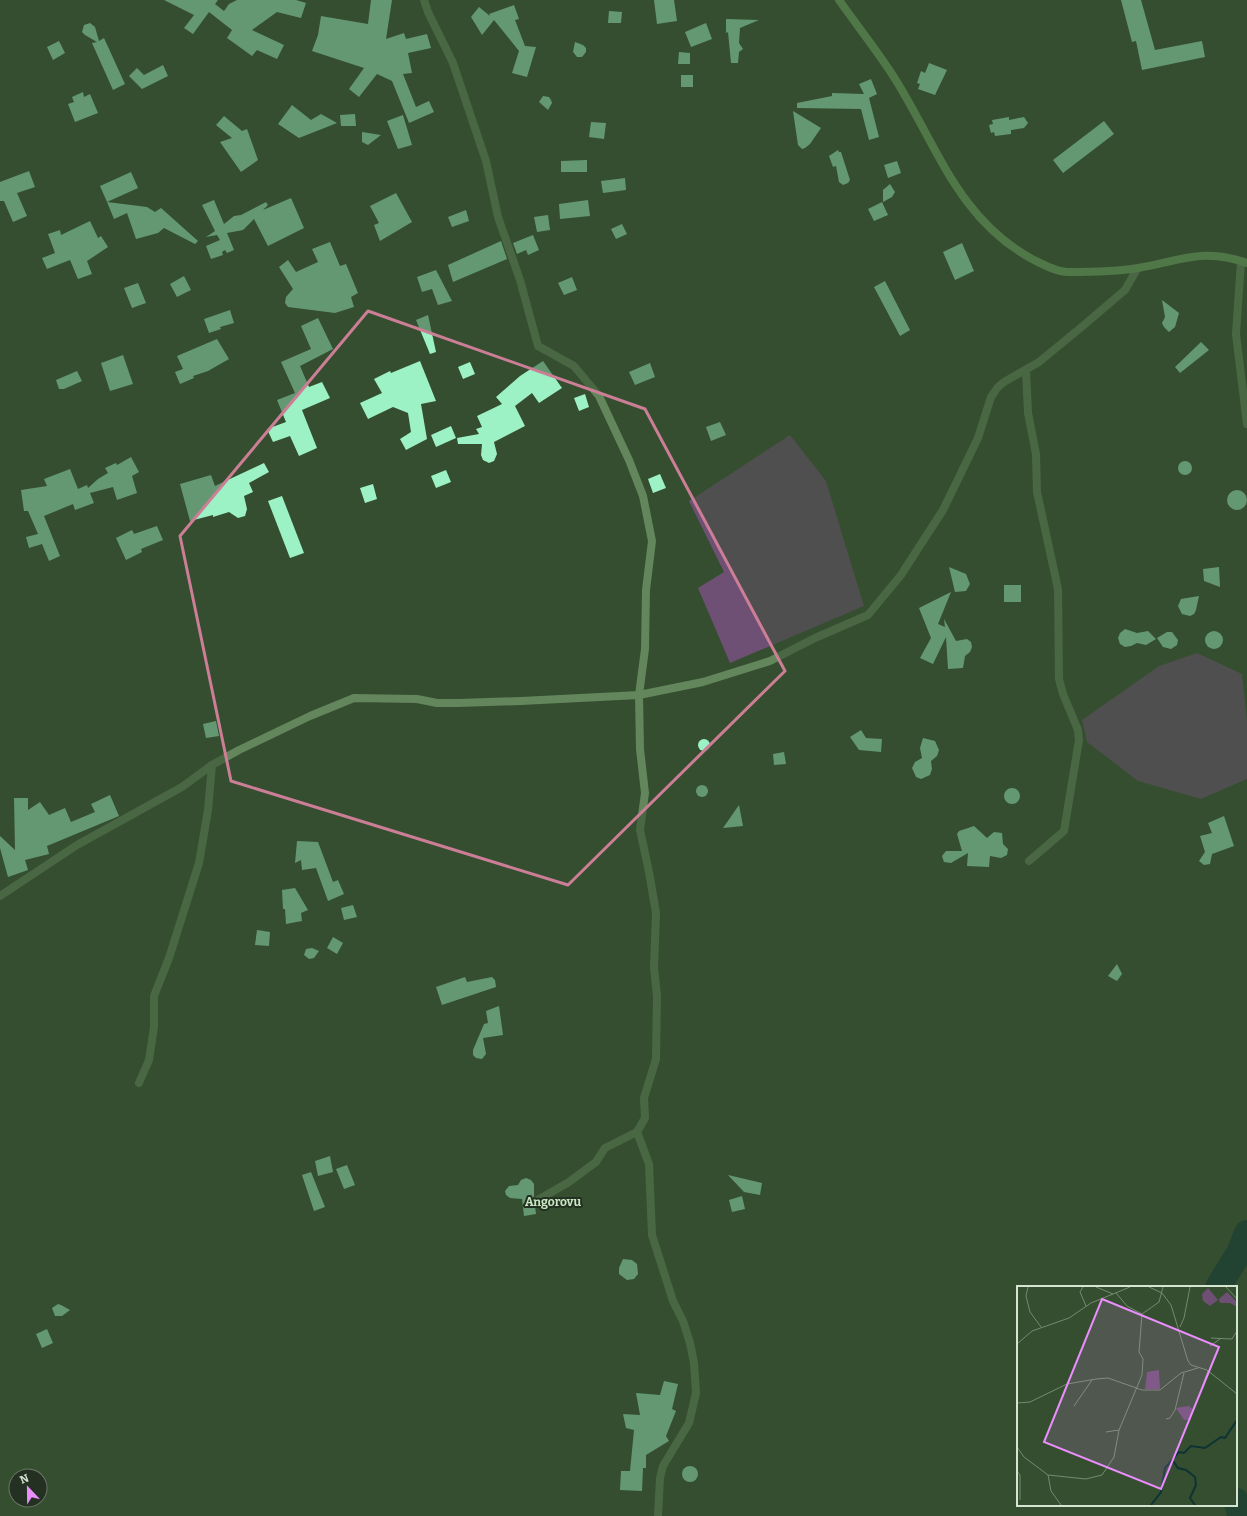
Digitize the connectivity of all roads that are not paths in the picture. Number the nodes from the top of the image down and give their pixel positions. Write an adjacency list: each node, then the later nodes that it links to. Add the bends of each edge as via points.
1 (424, 0): 7 (street, via 454,63 486,161 498,217 520,280 538,346 574,366 599,396 643,496 652,541 646,590 645,650)
2 (839, 0): 4 (street, via 891,72 944,168 981,220 999,238 1044,265 1065,272)
3 (1244, 262): 4 (street, via 1228,256 1200,255); 6 (street, via 1236,334)
4 (1138, 268): 5 (street, via 1125,290 1054,350)
5 (1026, 370): 7 (street, via 1004,382 991,397 978,438 943,510 901,575 868,614 770,661 703,682); 9 (street, via 1028,413 1036,454 1038,497 1058,589 1059,679 1078,730 1079,740 1064,832)
6 (1247, 424)
7 (639, 694): 8 (street, via 521,702 459,703 354,698 264,737); 12 (street, via 644,793 640,830 656,913 654,967 657,996 656,1059 644,1098 645,1118)
8 (212, 765): 10 (street, via 182,787 77,845); 11 (street, via 199,863 170,958 154,996 154,1027 149,1060)
9 (1029, 862)
10 (0, 896)
11 (139, 1084)
12 (637, 1132): 13 (street, via 605,1148 596,1162 569,1182); 14 (street, via 649,1164 652,1235 673,1301 690,1343 696,1393 689,1423 663,1466)
13 (536, 1201)
14 (658, 1516)

